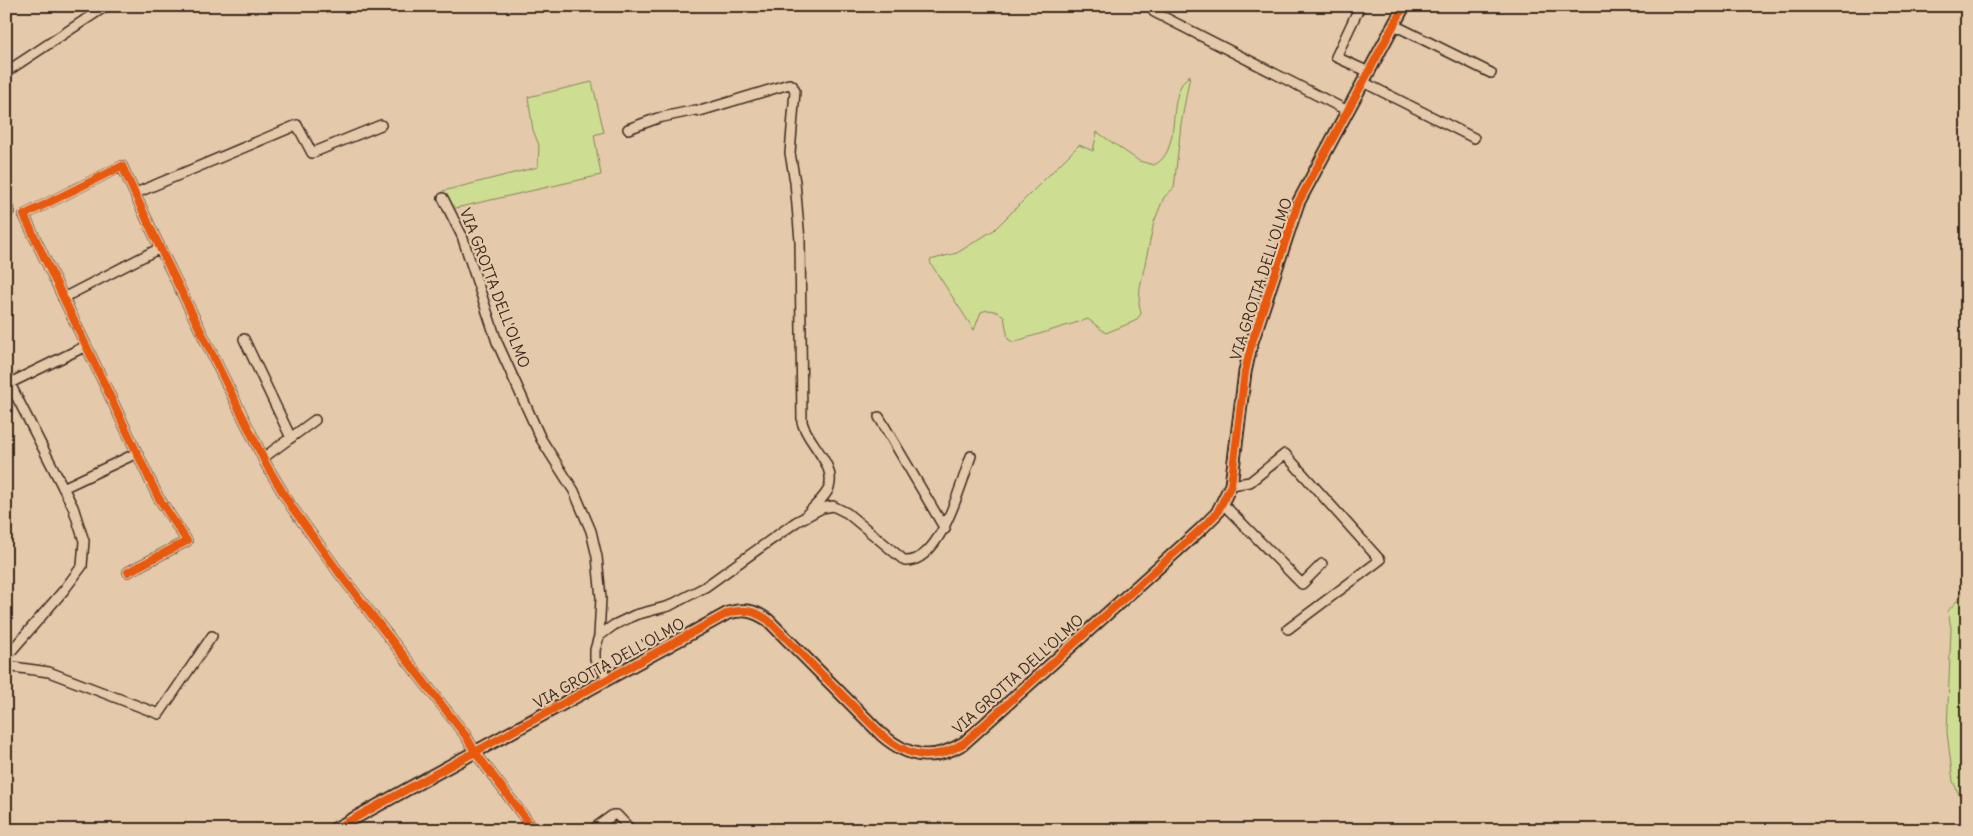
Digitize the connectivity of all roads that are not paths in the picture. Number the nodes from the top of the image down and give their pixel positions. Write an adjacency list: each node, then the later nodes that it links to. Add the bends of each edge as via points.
1 (106, 6): 6 (street)
2 (1360, 6): 8 (street, via 1336,57)
3 (1404, 6): 5 (street, VIA GROTTA DELL'OLMO)
4 (1154, 12): 9 (street)
5 (1394, 25): 7 (street); 8 (street, VIA GROTTA DELL'OLMO)
6 (6, 72)
7 (1491, 73)
8 (1366, 77): 9 (street, VIA GROTTA DELL'OLMO); 12 (street)
9 (1348, 111): 26 (street, VIA GROTTA DELL'OLMO, via 1298,203 1251,345)
10 (381, 125): 13 (street, via 312,153 297,125)
11 (628, 129): 29 (street, via 658,118 700,111 789,84 795,91 790,153 800,241 802,422 830,478 827,492)
12 (1474, 138)
13 (136, 193): 15 (street); 16 (street, via 122,166 24,215)
14 (443, 198): 35 (street, VIA GROTTA DELL'OLMO, via 462,236 497,342 541,439 574,492 591,531 601,598)
15 (160, 248): 16 (street); 25 (street)
16 (63, 298): 18 (street)
17 (244, 339): 22 (street)
18 (86, 346): 19 (street); 23 (street)
19 (8, 379): 27 (street)
20 (879, 417): 30 (street)
21 (315, 420): 22 (street)
22 (291, 438): 25 (street)
23 (137, 453): 27 (street); 32 (street, via 158,497 187,541)
24 (971, 456): 30 (street)
25 (263, 458): 39 (street, via 291,506 340,574)
26 (1231, 484): 28 (street, VIA GROTTA DELL'OLMO); 33 (street, via 1250,482 1285,454 1380,560)
27 (63, 488): 36 (street, via 84,541 82,566)
28 (1223, 504): 31 (street, via 1302,584); 38 (street, VIA GROTTA DELL'OLMO, via 1201,530 964,743 950,752 920,755 893,744 768,620 756,612 728,613)
29 (807, 514): 30 (street, via 833,506 853,518 905,561 920,557); 35 (street, VIA GROTTA DELL'OLMO, via 705,587 669,606 614,625)
30 (945, 529)
31 (1322, 564)
32 (128, 572)
33 (1288, 629)
34 (212, 636): 37 (street, via 159,714 49,672)
35 (599, 636): 38 (street, via 595,659)
36 (6, 657)
37 (6, 666)
38 (608, 679): 39 (street, VIA GROTTA DELL'OLMO)
39 (475, 752): 40 (street, VIA GROTTA DELL'OLMO); 41 (street)
40 (333, 830)
41 (534, 830)
42 (592, 830): 43 (street, via 613,815 617,815)
43 (631, 830)

